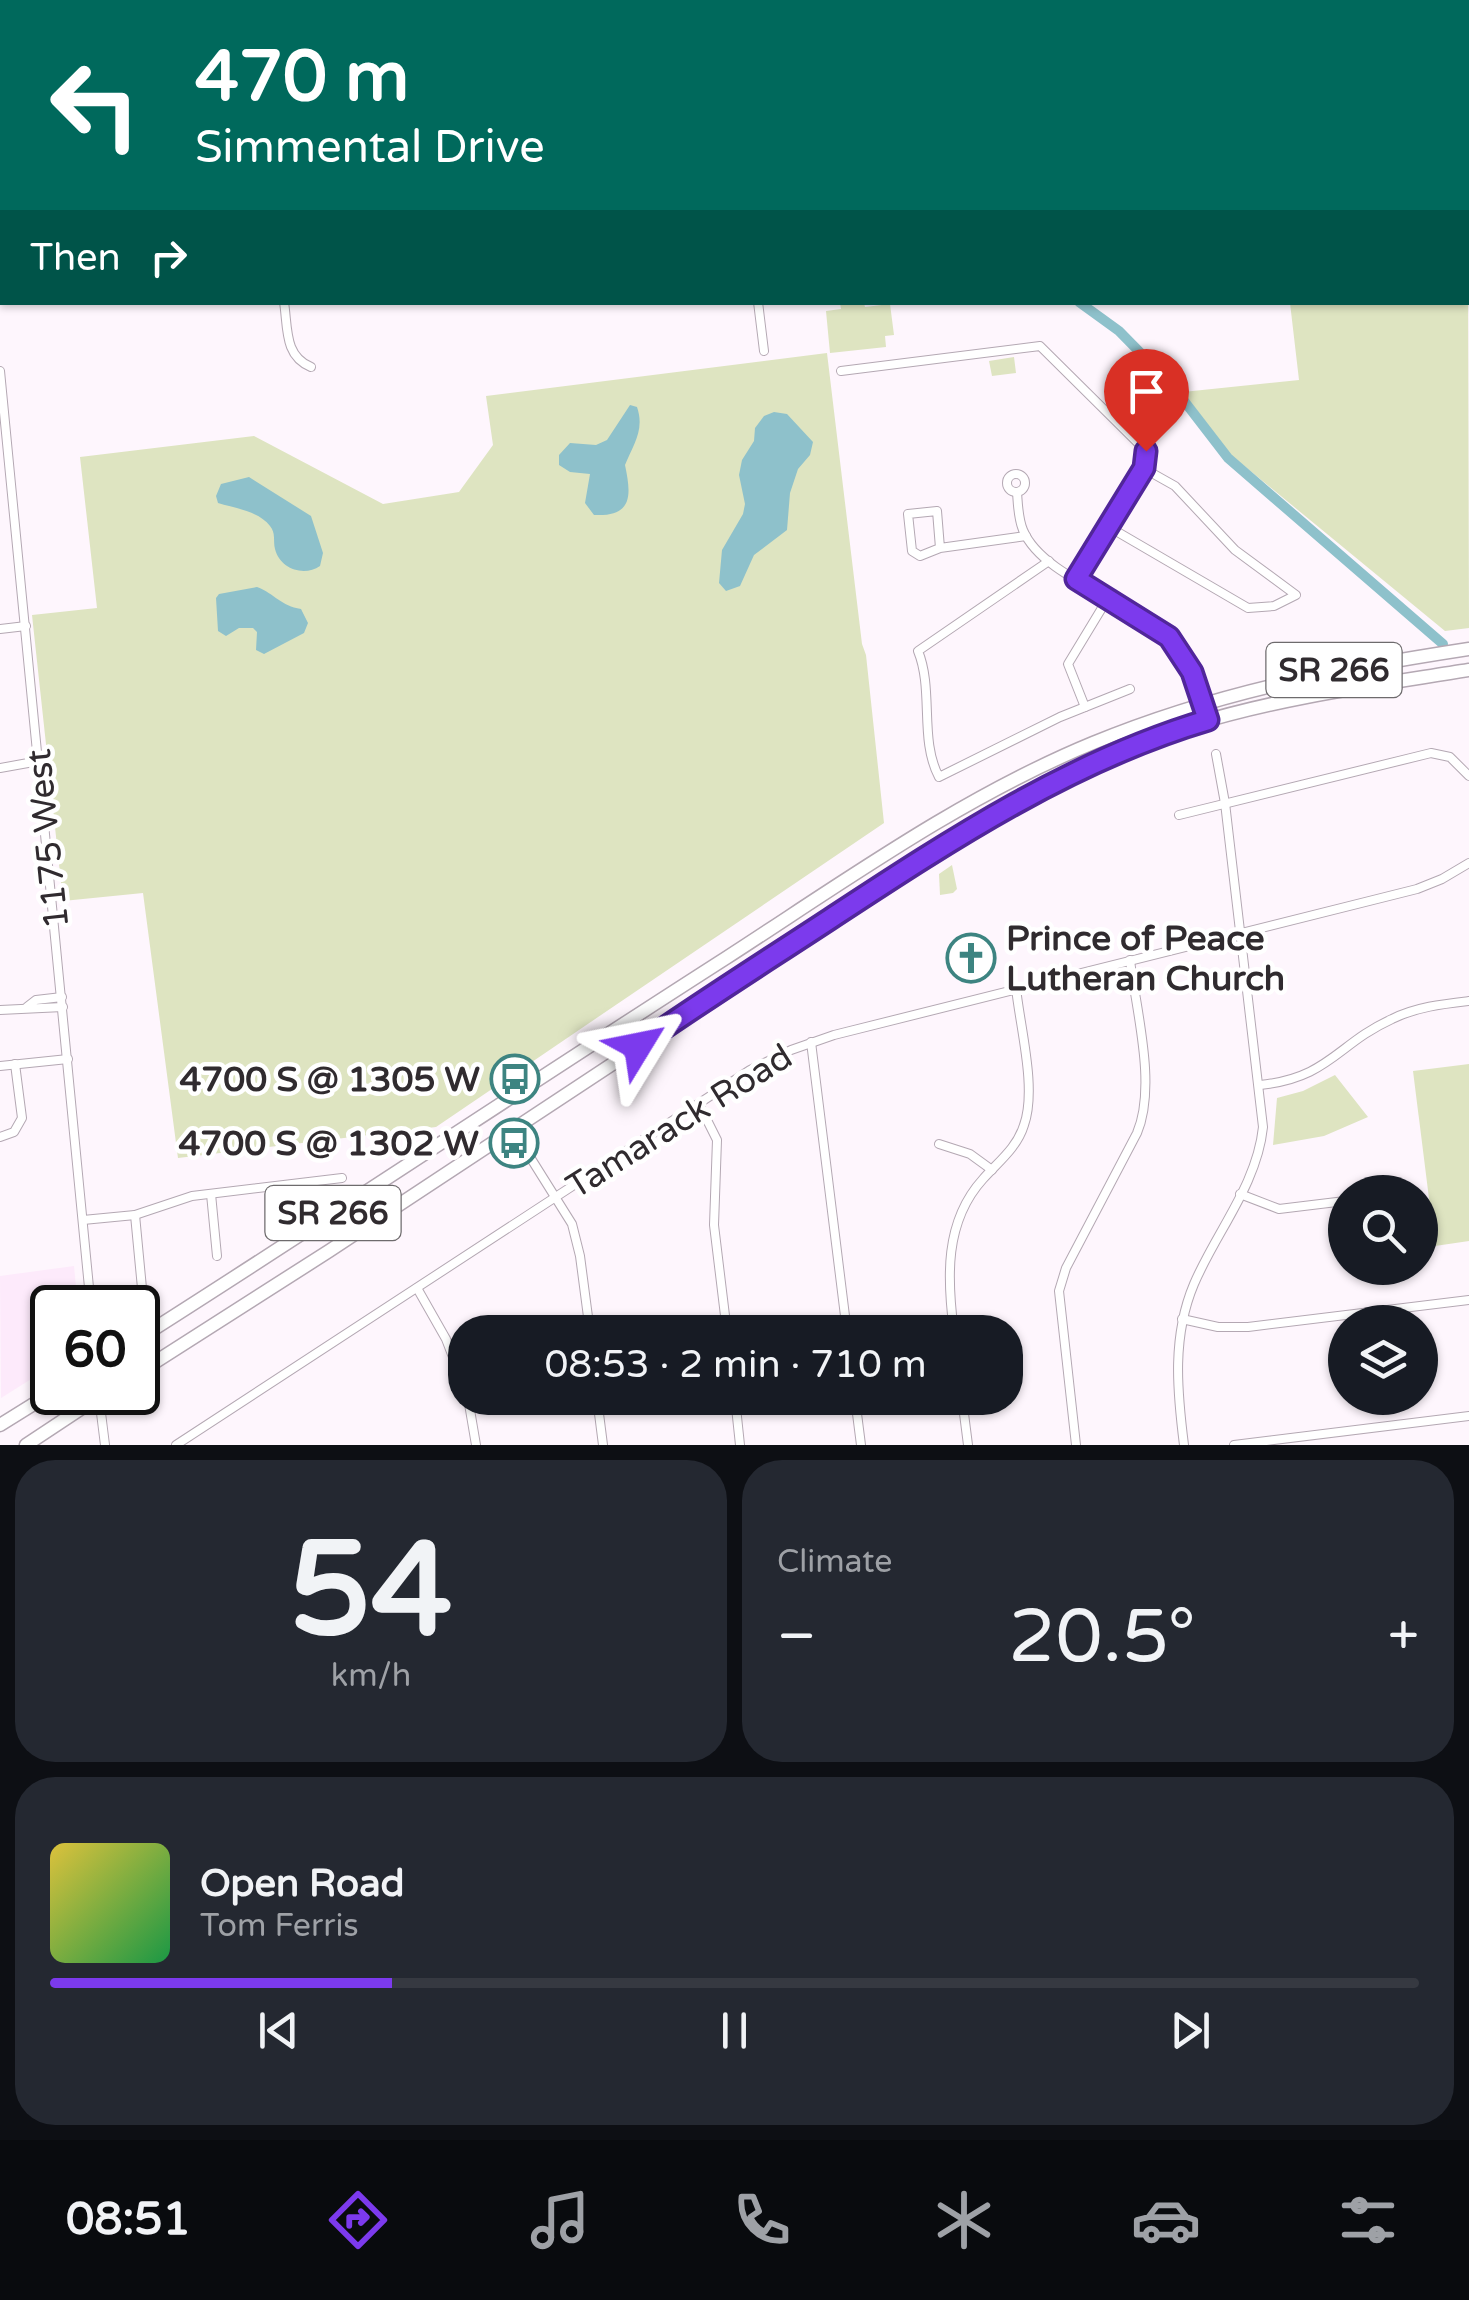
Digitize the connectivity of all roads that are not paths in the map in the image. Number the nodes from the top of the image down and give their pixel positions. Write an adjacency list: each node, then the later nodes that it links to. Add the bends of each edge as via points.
1 (284, 305): 4 (street, via 291,350)
2 (758, 305): 3 (street)
3 (764, 351)
4 (312, 367)
5 (0, 371): 15 (street, 1175 West)
6 (842, 371): 7 (street, via 1034,344 1143,445)
7 (1144, 468): 9 (street); 9 (street, via 1175,486 1236,550 1296,595 1248,608)
8 (1016, 492): 10 (street)
9 (1109, 527): 13 (street)
10 (1026, 536): 11 (street); 12 (street)
11 (940, 548): 11 (street, via 920,556 912,551 908,514 936,511)
12 (1049, 561): 13 (street); 21 (street, via 918,651 939,776)
13 (1076, 579): 14 (street)
14 (1108, 598): 20 (street, via 1176,645); 21 (street, via 1068,664)
15 (26, 626): 16 (street); 24 (street, 1175 West)
16 (0, 629)
17 (1469, 649): 20 (main road, SR 266, via 1326,671)
18 (1469, 670): 22 (main road, SR 266)
19 (1130, 689): 21 (street)
20 (1202, 703): 22 (street); 63 (main road, SR 266, via 1056,759 958,811)
21 (1085, 707)
22 (1208, 720): 65 (main road, SR 266, via 1077,772 959,835)
23 (1216, 754): 27 (street)
24 (39, 761): 25 (street); 34 (street, 1175 West)
25 (0, 768)
26 (1469, 776): 27 (street, via 1450,757 1431,753)
27 (1225, 804): 28 (street); 30 (street)
28 (1179, 814)
29 (1469, 863): 30 (street, Tamarack Road, via 1417,889)
30 (1241, 932): 31 (street, Tamarack Road); 40 (street)
31 (1130, 960): 32 (street, Tamarack Road); 84 (street, via 1144,1114 1059,1291)
32 (1016, 988): 36 (street, Tamarack Road); 45 (street, via 1029,1105 1015,1144)
33 (1469, 1000): 40 (street, via 1392,1019 1315,1072)
34 (62, 1002): 35 (street); 37 (street, 1175 West)
35 (0, 1010)
36 (810, 1042): 41 (street, Tamarack Road); 60 (street)
37 (68, 1058): 38 (street); 52 (street, 1175 West)
38 (15, 1064): 39 (street); 42 (street, via 22,1118 14,1132)
39 (0, 1066)
40 (1260, 1086): 48 (street, via 1262,1140)
41 (699, 1104): 49 (street, Tamarack Road); 59 (street, via 717,1140 714,1225)
42 (0, 1137)
43 (939, 1144): 45 (street)
44 (526, 1149): 49 (street)
45 (992, 1170): 61 (street, via 968,1199 955,1232 948,1274)
46 (342, 1178): 47 (street)
47 (211, 1194): 51 (street); 53 (street)
48 (1240, 1194): 50 (street, via 1279,1209); 62 (street)
49 (557, 1196): 56 (street, Tamarack Road); 58 (street, via 577,1238)
50 (1328, 1203)
51 (135, 1215): 52 (street); 55 (street)
52 (84, 1220): 54 (street, 1175 West)
53 (217, 1256)
54 (89, 1285)
55 (142, 1285)
56 (417, 1288): 64 (street); 78 (street, Tamarack Road)
57 (1469, 1300): 62 (street, via 1248,1327)
58 (588, 1315)
59 (724, 1315)
60 (845, 1315)
61 (952, 1315)
62 (1182, 1318): 85 (street, via 1178,1384)
63 (160, 1326)
64 (448, 1344)
65 (160, 1359)
66 (30, 1406): 75 (main road)
67 (72, 1415): 76 (main road)
68 (103, 1415): 77 (street)
69 (471, 1415): 79 (street)
70 (600, 1415): 80 (street)
71 (737, 1415): 81 (street)
72 (857, 1415): 82 (street)
73 (964, 1415): 83 (street)
74 (1469, 1416): 86 (street)
75 (0, 1425)
76 (26, 1445)
77 (105, 1445)
78 (176, 1445)
79 (476, 1445)
80 (603, 1445)
81 (740, 1445)
82 (861, 1445)
83 (968, 1445)
84 (1076, 1445)
85 (1184, 1445)
86 (1234, 1445)

